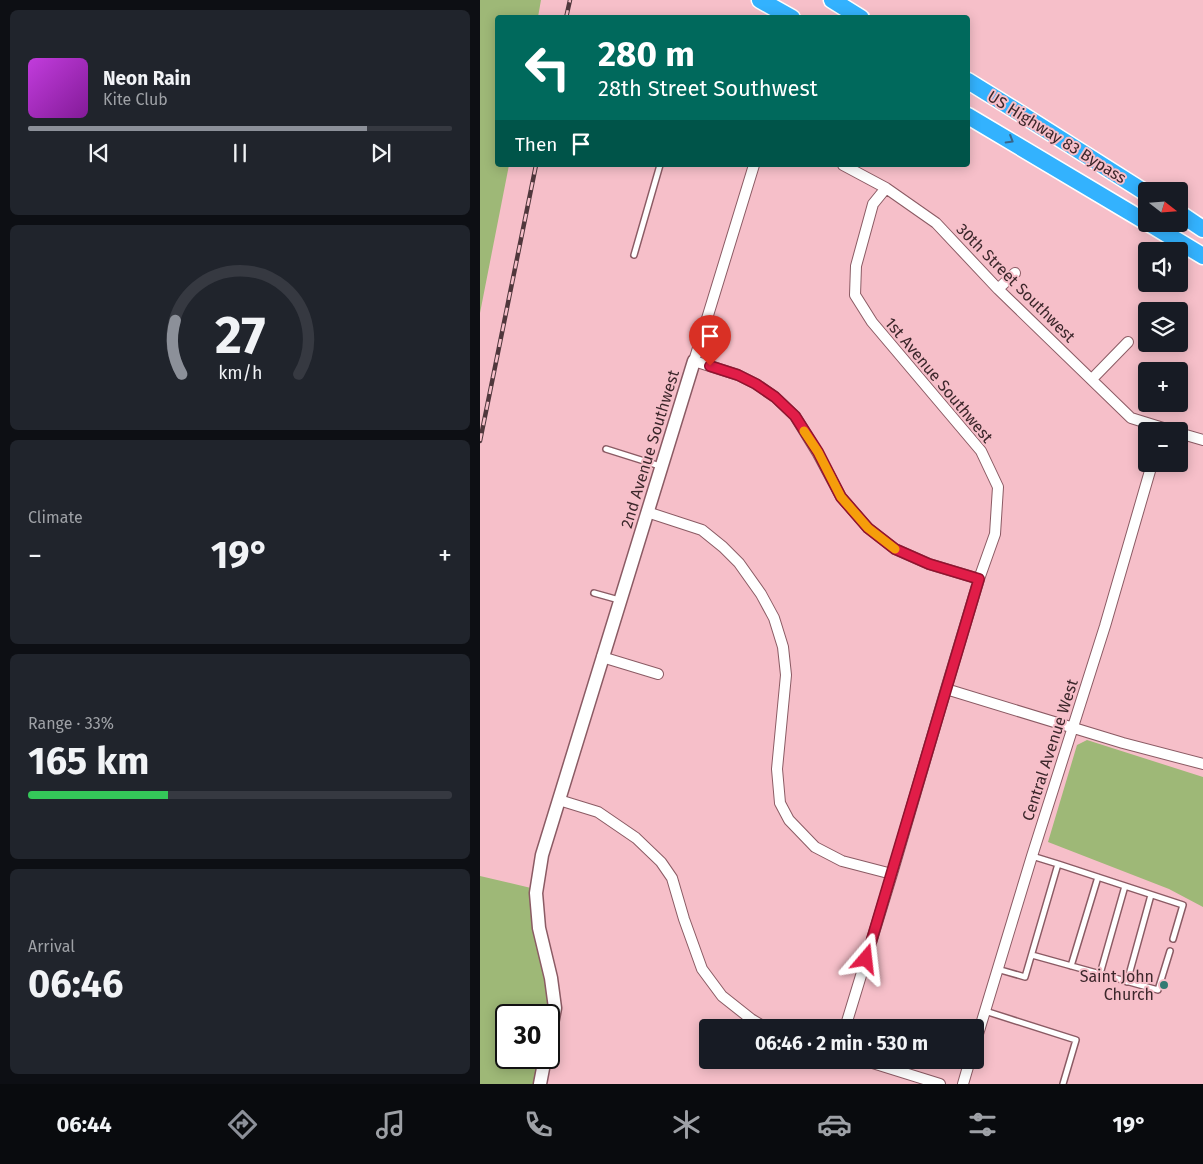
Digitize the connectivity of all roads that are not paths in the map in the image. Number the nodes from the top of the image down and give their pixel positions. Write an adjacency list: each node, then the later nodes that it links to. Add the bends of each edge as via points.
1 (760, 0): 3 (highway)
2 (832, 0): 4 (highway)
3 (787, 15)
4 (856, 15)
5 (970, 82): 11 (highway, US Highway 83 Bypass)
6 (970, 117): 12 (highway, US Highway 83 Bypass, one-way to 12)
7 (659, 167): 16 (lane)
8 (753, 167): 21 (street, 2nd Avenue Southwest)
9 (847, 167): 10 (street, 30th Street Southwest)
10 (886, 188): 19 (street, 30th Street Southwest, via 936,223); 30 (street, 1st Avenue Southwest, via 873,204 856,266 855,295 872,322 981,451 998,487 995,534)
11 (1138, 188)
12 (1138, 217)
13 (1188, 219): 14 (highway)
14 (1203, 229)
15 (1163, 232): 17 (highway)
16 (634, 255)
17 (1203, 256)
18 (1015, 273): 19 (street)
19 (998, 289): 22 (street, 30th Street Southwest)
20 (1128, 342): 22 (street)
21 (694, 361): 27 (street, 2nd Avenue Southwest); 30 (street, via 738,375 775,397 795,416 841,497 868,528 895,549 929,564)
22 (1092, 379): 23 (street, 30th Street Southwest, via 1131,418)
23 (1141, 422)
24 (1188, 436): 25 (street)
25 (1203, 440)
26 (606, 449): 27 (lane)
27 (661, 466): 29 (street, 2nd Avenue Southwest)
28 (1150, 472): 36 (street, Central Avenue West)
29 (647, 512): 32 (street, 2nd Avenue Southwest); 41 (street, via 702,530 723,547 739,563 774,618 783,647 786,675 778,769 780,803 789,820 815,847 842,861)
30 (979, 579): 35 (street, 1st Avenue Southwest)
31 (594, 593): 32 (lane)
32 (620, 600): 33 (street, 2nd Avenue Southwest)
33 (602, 657): 34 (street); 38 (street, 2nd Avenue Southwest)
34 (658, 674)
35 (946, 690): 36 (street); 41 (street, 1st Avenue Southwest)
36 (1072, 728): 37 (street); 39 (street, Central Avenue West)
37 (1203, 764)
38 (559, 800): 52 (street, 2nd Avenue Southwest, via 542,855 536,893 539,928); 54 (street, via 598,812 636,838 661,862 672,878 702,969 722,996)
39 (1032, 856): 40 (lane); 49 (street, Central Avenue West)
40 (1058, 864): 42 (lane); 47 (lane)
41 (892, 874): 55 (street, 1st Avenue Southwest)
42 (1098, 877): 43 (lane); 48 (lane)
43 (1125, 886): 44 (lane); 50 (lane)
44 (1152, 895): 45 (lane, via 1183,905); 51 (lane)
45 (1173, 939)
46 (1170, 951): 51 (lane, via 1158,990)
47 (1032, 955): 48 (lane); 49 (lane, via 1025,977)
48 (1071, 966): 50 (lane)
49 (998, 969): 53 (street, Central Avenue West)
50 (1100, 974): 51 (lane)
51 (1127, 982)
52 (554, 1004)
53 (985, 1011): 56 (street, Central Avenue West); 63 (lane, via 1076,1040)
54 (751, 1019)
55 (848, 1019)
56 (983, 1019)
57 (543, 1069): 60 (street)
58 (892, 1069): 61 (street)
59 (967, 1069): 62 (street)
60 (540, 1084)
61 (940, 1084)
62 (963, 1084)
63 (1063, 1084)

